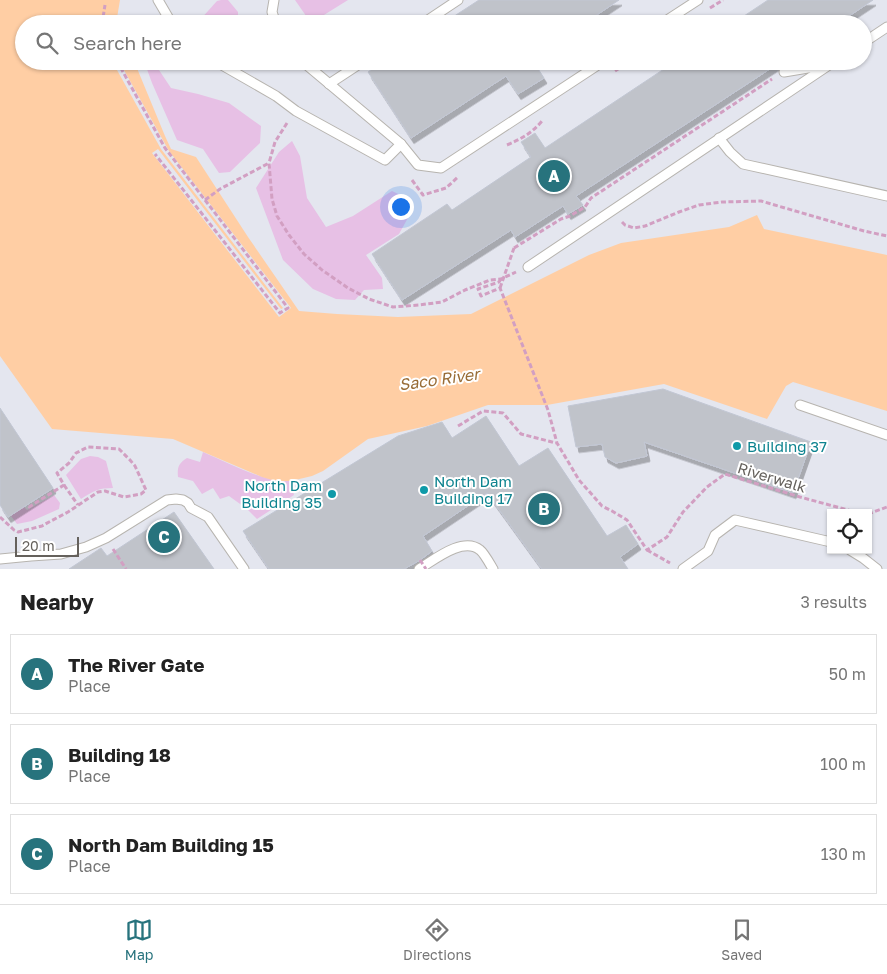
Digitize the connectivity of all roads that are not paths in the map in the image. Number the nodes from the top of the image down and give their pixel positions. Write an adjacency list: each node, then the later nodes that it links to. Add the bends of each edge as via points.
1 (158, 0): 5 (lane)
2 (274, 0): 6 (lane)
3 (458, 0): 7 (lane)
4 (698, 0): 8 (lane)
5 (167, 15)
6 (273, 15)
7 (436, 15)
8 (675, 15)
9 (887, 22): 11 (lane)
10 (887, 27): 12 (lane)
11 (872, 31)
12 (872, 36)
13 (231, 70): 22 (lane, via 296,111 385,160)
14 (313, 70): 20 (lane)
15 (350, 70): 20 (lane)
16 (590, 70): 22 (lane, via 441,168 418,165)
17 (796, 70): 19 (lane)
18 (821, 70): 21 (lane)
19 (784, 72)
20 (329, 84): 22 (lane)
21 (719, 138): 23 (lane, via 743,164); 24 (lane)
22 (401, 144)
23 (887, 196)
24 (528, 267)
25 (800, 405): 26 (lane)
26 (887, 435)
27 (827, 541): 33 (lane, via 735,520 715,535 708,551)
28 (856, 554): 34 (lane)
29 (0, 559): 31 (lane, via 61,554 86,547 167,500 176,499 183,500 208,518)
30 (420, 564): 32 (lane, via 467,545 479,549)
31 (244, 569)
32 (493, 569)
33 (683, 569)
34 (877, 569)

